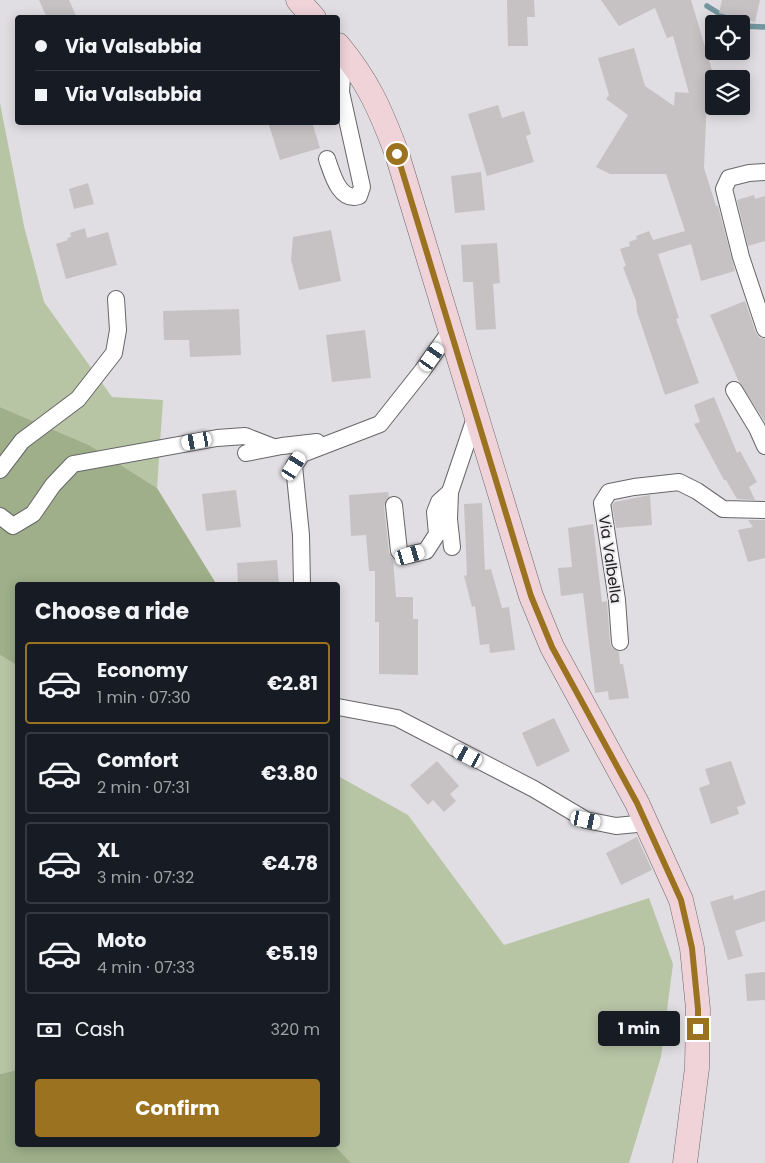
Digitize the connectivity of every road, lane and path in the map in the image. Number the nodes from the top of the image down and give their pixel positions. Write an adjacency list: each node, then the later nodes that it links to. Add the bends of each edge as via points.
1 (298, 0): 2 (main road)
2 (311, 15)
3 (342, 51): 4 (street, via 341,92 362,187 359,196 344,193); 8 (main road, via 378,104 397,154)
4 (328, 159)
5 (765, 172): 7 (street, via 729,178 724,189 741,257)
6 (116, 299): 15 (street, via 118,330 114,354 78,399 22,441)
7 (765, 329)
8 (451, 330): 10 (main road); 11 (street, via 380,424)
9 (734, 390): 12 (street)
10 (476, 415): 16 (street); 24 (main road, via 531,596 552,647)
11 (337, 440): 13 (street); 21 (street, via 302,454 294,466)
12 (765, 446)
13 (273, 447): 14 (street); 19 (street, via 246,436 217,438 73,464 33,514 13,526)
14 (246, 453)
15 (0, 470)
16 (450, 492): 17 (street, via 439,502 435,512 437,534 426,551 410,555 404,556 399,551); 20 (street)
17 (394, 505)
18 (765, 510): 22 (street, Via Valbella, via 723,509 678,482 610,492 602,503)
19 (0, 516)
20 (452, 547)
21 (302, 582)
22 (620, 642)
23 (340, 707): 24 (street, via 398,718 586,820 616,826)
24 (647, 823): 25 (main road, via 681,900 692,948 698,1009 697,1068)
25 (685, 1163)

